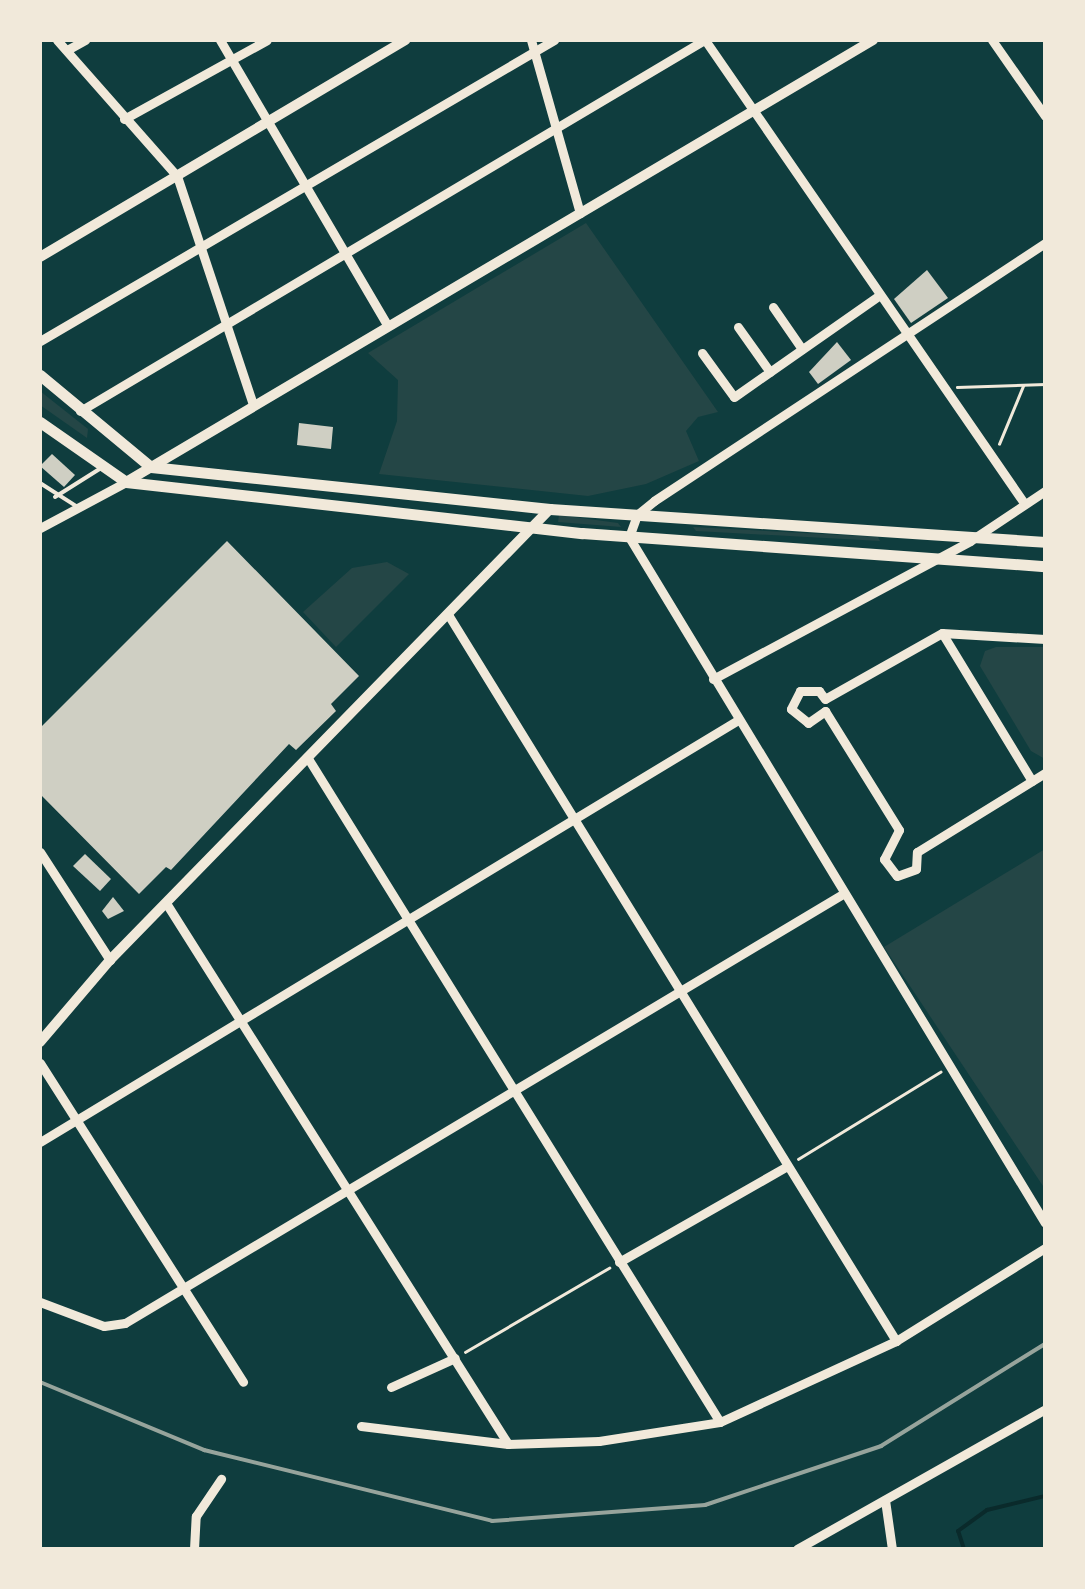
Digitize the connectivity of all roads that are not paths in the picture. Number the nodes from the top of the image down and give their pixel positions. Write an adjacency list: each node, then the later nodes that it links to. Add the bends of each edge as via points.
1 (58, 40): 11 (street)
2 (85, 40): 11 (street)
3 (220, 40): 13 (street)
4 (267, 40): 13 (street)
5 (406, 40): 17 (street)
6 (531, 40): 12 (street)
7 (554, 40): 12 (street)
8 (704, 40): 14 (street); 18 (street)
9 (873, 40): 14 (street)
10 (992, 40): 15 (street)
11 (66, 50): 16 (street)
12 (534, 52): 18 (street); 20 (street)
13 (232, 61): 16 (street); 17 (street)
14 (752, 114): 21 (street); 26 (street)
15 (1045, 116)
16 (124, 119): 19 (street)
17 (267, 123): 19 (street); 20 (street)
18 (554, 130): 21 (street); 24 (street)
19 (177, 176): 23 (street); 25 (street)
20 (306, 188): 23 (street); 24 (street)
21 (580, 213): 29 (street)
22 (1045, 243): 31 (street)
23 (201, 245): 28 (street); 32 (street)
24 (344, 250): 28 (street); 29 (street)
25 (40, 257)
26 (877, 297): 31 (street); 33 (street)
27 (773, 307): 33 (street)
28 (226, 320): 37 (street); 38 (street)
29 (388, 325): 37 (street)
30 (738, 327): 35 (street)
31 (903, 334): 46 (street); 49 (street)
32 (40, 340)
33 (802, 349): 35 (street)
34 (702, 353): 35 (street, via 734,396)
35 (770, 372)
36 (40, 375): 38 (main road)
37 (253, 404): 40 (street)
38 (80, 411): 40 (main road)
39 (40, 422): 41 (main road)
40 (151, 467): 42 (street); 48 (main road)
41 (101, 468): 42 (main road); 45 (lane)
42 (126, 482): 47 (street); 51 (main road)
43 (40, 483): 45 (lane)
44 (1045, 491): 46 (street)
45 (55, 497): 47 (lane)
46 (1024, 503): 53 (street)
47 (76, 506): 50 (street)
48 (550, 509): 49 (main road); 51 (street)
49 (638, 515): 52 (street); 53 (main road)
50 (40, 528)
51 (536, 528): 52 (main road); 57 (street)
52 (629, 537): 55 (main road); 60 (street)
53 (970, 540): 54 (main road); 55 (street)
54 (1045, 542)
55 (931, 562): 56 (main road); 60 (street)
56 (1045, 566)
57 (449, 616): 62 (street); 65 (street)
58 (942, 633): 59 (street); 64 (street); 64 (street, via 825,699 800,691 792,702 794,716 808,723 825,710 899,830 884,860 897,876 916,868 917,852)
59 (1045, 639)
60 (713, 679): 61 (street)
61 (738, 720): 65 (street); 67 (street)
62 (309, 760): 68 (street); 69 (street)
63 (1045, 773): 64 (street)
64 (1032, 781)
65 (577, 820): 69 (street); 71 (street)
66 (40, 852): 70 (street)
67 (841, 895): 71 (street); 80 (street)
68 (166, 903): 70 (street); 72 (street)
69 (411, 918): 72 (street); 75 (street)
70 (110, 960): 73 (street)
71 (679, 990): 75 (street); 78 (street)
72 (242, 1016): 76 (street); 79 (street)
73 (40, 1042)
74 (40, 1063): 76 (street)
75 (518, 1091): 79 (street); 82 (street)
76 (77, 1118): 77 (street); 83 (street)
77 (40, 1142)
78 (784, 1168): 82 (street); 85 (street)
79 (348, 1192): 83 (street); 86 (street)
80 (1045, 1223)
81 (1045, 1248): 85 (street)
82 (619, 1262): 90 (street)
83 (186, 1289): 84 (street, via 126,1323 104,1326); 87 (street)
84 (40, 1302)
85 (896, 1341): 90 (street)
86 (455, 1358): 88 (street); 92 (street)
87 (244, 1382)
88 (391, 1387)
89 (1045, 1409): 94 (street)
90 (720, 1422): 92 (street, via 599,1441)
91 (360, 1426): 92 (street)
92 (508, 1444)
93 (221, 1480): 95 (street, via 196,1516)
94 (885, 1500): 96 (street); 97 (street)
95 (194, 1549)
96 (797, 1549)
97 (892, 1549)

